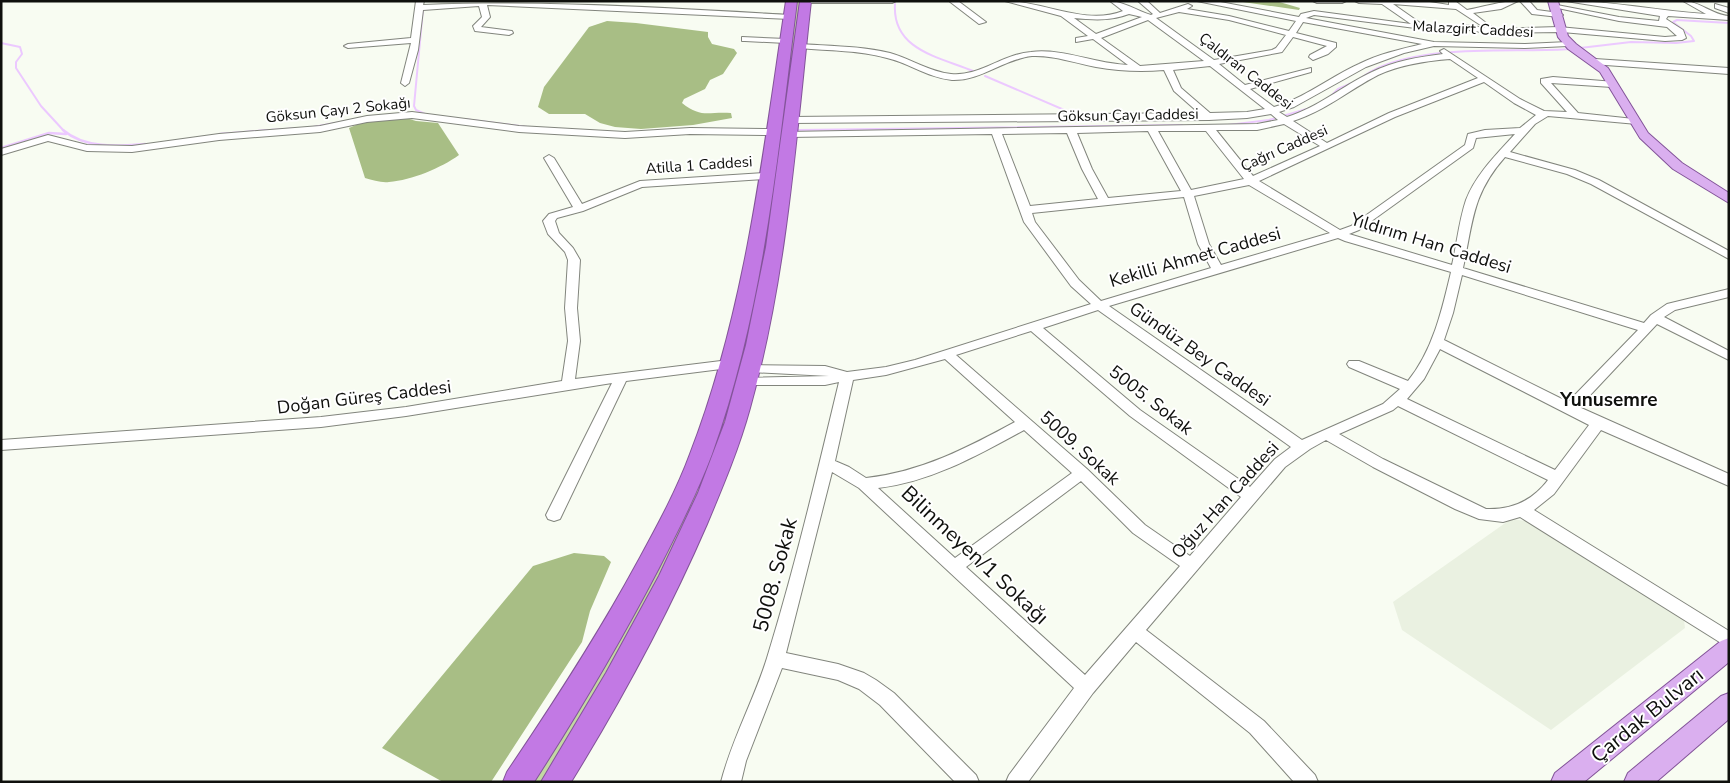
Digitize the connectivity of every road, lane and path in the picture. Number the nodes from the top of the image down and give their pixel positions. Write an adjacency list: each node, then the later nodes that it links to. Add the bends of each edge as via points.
1 (687, 1): 31 (street)
2 (807, 1): 3 (street); 54 (highway)
3 (892, 1)
4 (953, 1): 37 (street)
5 (1009, 1): 18 (street)
6 (1114, 1): 29 (street)
7 (1142, 1): 33 (street)
8 (1199, 1): 27 (street); 36 (street, Malazgirt Caddesi)
9 (1317, 1): 10 (street)
10 (1342, 1)
11 (1359, 1): 19 (street)
12 (1448, 1): 26 (street)
13 (1514, 1): 26 (street, via 1498,7)
14 (1524, 1): 23 (street, via 1535,12)
15 (1570, 1): 32 (street)
16 (1687, 1): 34 (street)
17 (482, 2): 20 (street); 21 (street); 46 (street, via 486,17 478,29)
18 (1020, 2): 30 (street)
19 (1384, 2): 26 (street, via 1414,2); 41 (street)
20 (600, 4): 31 (street)
21 (420, 5): 47 (street)
22 (1718, 6): 28 (street)
23 (1556, 8): 39 (street); 43 (main road)
24 (791, 9): 31 (street); 54 (highway)
25 (1350, 9): 36 (street, via 1307,14); 41 (street)
26 (1462, 9): 45 (street)
27 (1180, 10): 33 (street); 48 (street, via 1229,18)
28 (1729, 10)
29 (1129, 11): 30 (street, via 1102,18); 33 (street)
30 (1062, 12): 49 (street)
31 (682, 13)
32 (1665, 14): 34 (street); 39 (street, via 1662,20)
33 (1154, 16): 49 (street); 60 (street, Çaldıran Caddesi)
34 (1720, 18): 35 (street)
35 (1729, 18)
36 (1301, 20): 48 (street); 53 (street, Malazgirt Caddesi)
37 (982, 22)
38 (1696, 23): 40 (street)
39 (1669, 25): 43 (street, via 1680,32 1682,38)
40 (1729, 26)
41 (1419, 27): 53 (street)
42 (1466, 27): 45 (street)
43 (1559, 29): 45 (street); 56 (main road)
44 (1397, 30): 53 (street)
45 (1494, 31): 55 (street)
46 (509, 33)
47 (416, 35): 52 (street); 66 (street)
48 (1290, 35): 58 (street, via 1333,45); 60 (street, via 1275,51)
49 (1095, 37): 51 (street); 62 (street)
50 (745, 40): 54 (street)
51 (1079, 40)
52 (349, 41)
53 (1433, 43): 55 (street, Malazgirt Caddesi); 57 (street); 71 (street, Göksun Çayı Caddesi, via 1370,62)
54 (793, 44): 62 (street, via 885,54 952,77 974,74 1031,54); 74 (highway)
55 (1518, 46): 56 (street, Malazgirt Caddesi)
56 (1572, 47): 59 (main road)
57 (1450, 56): 65 (street); 71 (street, Göksun Çayı Caddesi, via 1377,73 1319,108)
58 (1313, 57)
59 (1595, 62): 64 (street); 67 (main road)
60 (1212, 63): 61 (street); 68 (street, Çaldıran Caddesi)
61 (1167, 67): 62 (street); 72 (street, via 1176,89)
62 (1138, 68)
63 (1308, 70): 68 (street)
64 (1729, 71)
65 (1484, 79): 69 (street); 80 (street, Çağrı Caddesi, via 1392,115)
66 (405, 83)
67 (1612, 84): 70 (street, via 1544,81); 73 (main road)
68 (1243, 88): 71 (street, Çaldıran Caddesi)
69 (1542, 114): 70 (street); 79 (street, Oğuz Han Caddesi)
70 (1575, 115): 73 (street)
71 (1279, 116): 72 (street, Göksun Çayı Caddesi); 75 (street, Göksun Çayı Caddesi, via 1257,127); 80 (street, Çaldıran Caddesi)
72 (1209, 117): 74 (street, Göksun Çayı Caddesi)
73 (1634, 122): 87 (main road, via 1661,153)
74 (784, 128): 78 (street, Göksun Çayı Caddesi); 81 (street, Göksun Çayı 2 Sokağı, via 625,135 519,129 412,116 132,149 87,148 48,138); 84 (highway); 105 (highway, via 769,278)
75 (1210, 129): 77 (street, Göksun Çayı Caddesi); 85 (street, Yıldırım Han Caddesi)
76 (1071, 130): 77 (street, Göksun Çayı Caddesi); 78 (street, Göksun Çayı Caddesi); 88 (street)
77 (1152, 130): 86 (street)
78 (996, 131): 90 (street, Gündüz Bey Caddesi)
79 (1523, 131): 82 (street, Oğuz Han Caddesi); 91 (street, Kekilli Ahmet Caddesi, via 1471,136 1470,146 1355,228)
80 (1326, 146): 85 (street, Çağrı Caddesi)
81 (1, 152)
82 (1503, 153): 92 (street, via 1595,182); 94 (street, Oğuz Han Caddesi, via 1472,198)
83 (549, 158): 89 (street)
84 (765, 176): 89 (street, Atilla 1 Caddesi, via 640,184); 103 (highway, via 746,298)
85 (1251, 181): 86 (street, Çağrı Caddesi); 91 (street, Yıldırım Han Caddesi)
86 (1187, 194): 88 (street, Çağrı Caddesi); 93 (street, via 1204,247)
87 (1729, 199)
88 (1105, 202): 90 (street, Çağrı Caddesi)
89 (579, 208): 108 (street, via 553,216 549,221 553,236 572,253 574,260 571,308 574,341)
90 (1025, 210): 96 (street, Gündüz Bey Caddesi, via 1058,263 1075,284)
91 (1339, 234): 93 (street, Kekilli Ahmet Caddesi); 94 (street, Yıldırım Han Caddesi, via 1373,247)
92 (1729, 256)
93 (1219, 270): 96 (street, Kekilli Ahmet Caddesi)
94 (1457, 270): 99 (street, Yıldırım Han Caddesi); 100 (street, Oğuz Han Caddesi)
95 (1729, 293): 97 (street, via 1671,307)
96 (1100, 305): 98 (street, Kekilli Ahmet Caddesi); 116 (street, Gündüz Bey Caddesi)
97 (1654, 318): 99 (street); 102 (street)
98 (1033, 326): 101 (street, Kekilli Ahmet Caddesi); 122 (street, 5005. Sokak, via 1135,413)
99 (1645, 328): 111 (street)
100 (1438, 342): 109 (street, Oğuz Han Caddesi); 111 (street)
101 (947, 354): 106 (street, Kekilli Ahmet Caddesi, via 886,371); 113 (street, 5009. Sokak)
102 (1729, 356)
103 (729, 364): 107 (street, Doğan Güreş Caddesi); 133 (highway, via 703,449 668,527 613,630)
104 (1354, 364): 109 (street)
105 (748, 375): 106 (street, Kekilli Ahmet Caddesi, via 825,381); 134 (highway, via 722,460 668,586 629,660)
106 (847, 376): 117 (street, 5008. Sokak)
107 (621, 378): 108 (street, Doğan Güreş Caddesi); 124 (street)
108 (568, 384): 115 (street, Doğan Güreş Caddesi, via 441,408 366,418)
109 (1410, 387): 110 (street, Oğuz Han Caddesi)
110 (1398, 400): 114 (street, Oğuz Han Caddesi); 119 (street)
111 (1570, 408): 112 (street)
112 (1598, 422): 119 (street); 120 (street)
113 (1025, 423): 118 (street, 5009. Sokak); 121 (street, via 941,466 904,479)
114 (1327, 434): 116 (street, Oğuz Han Caddesi); 123 (street, via 1378,464 1476,512 1494,516)
115 (1, 445)
116 (1302, 446): 122 (street, Oğuz Han Caddesi, via 1280,463)
117 (827, 464): 121 (street, Bilinmeyen/1 Sokağı); 130 (street, 5008. Sokak)
118 (1082, 473): 125 (street, 5009. Sokak, via 1139,529); 126 (street)
119 (1558, 478): 123 (street)
120 (1729, 480)
121 (864, 484): 126 (street, Bilinmeyen/1 Sokağı)
122 (1251, 496): 125 (street, Oğuz Han Caddesi)
123 (1522, 511): 128 (street)
124 (554, 515)
125 (1191, 565): 127 (street, Oğuz Han Caddesi)
126 (956, 566): 131 (street, Bilinmeyen/1 Sokağı)
127 (1134, 630): 131 (street, Oğuz Han Caddesi); 138 (street, via 1257,727)
128 (1729, 640)
129 (1729, 648): 139 (main road, Çardak Bulvarı)
130 (776, 659): 135 (street, 5008. Sokak, via 736,761); 136 (street, via 838,672 866,684 887,699)
131 (1086, 687): 137 (street, Oğuz Han Caddesi)
132 (1729, 704): 140 (main road)
133 (518, 782)
134 (554, 782)
135 (731, 782)
136 (969, 782)
137 (1016, 782)
138 (1308, 782)
139 (1564, 782)
140 (1637, 782)

